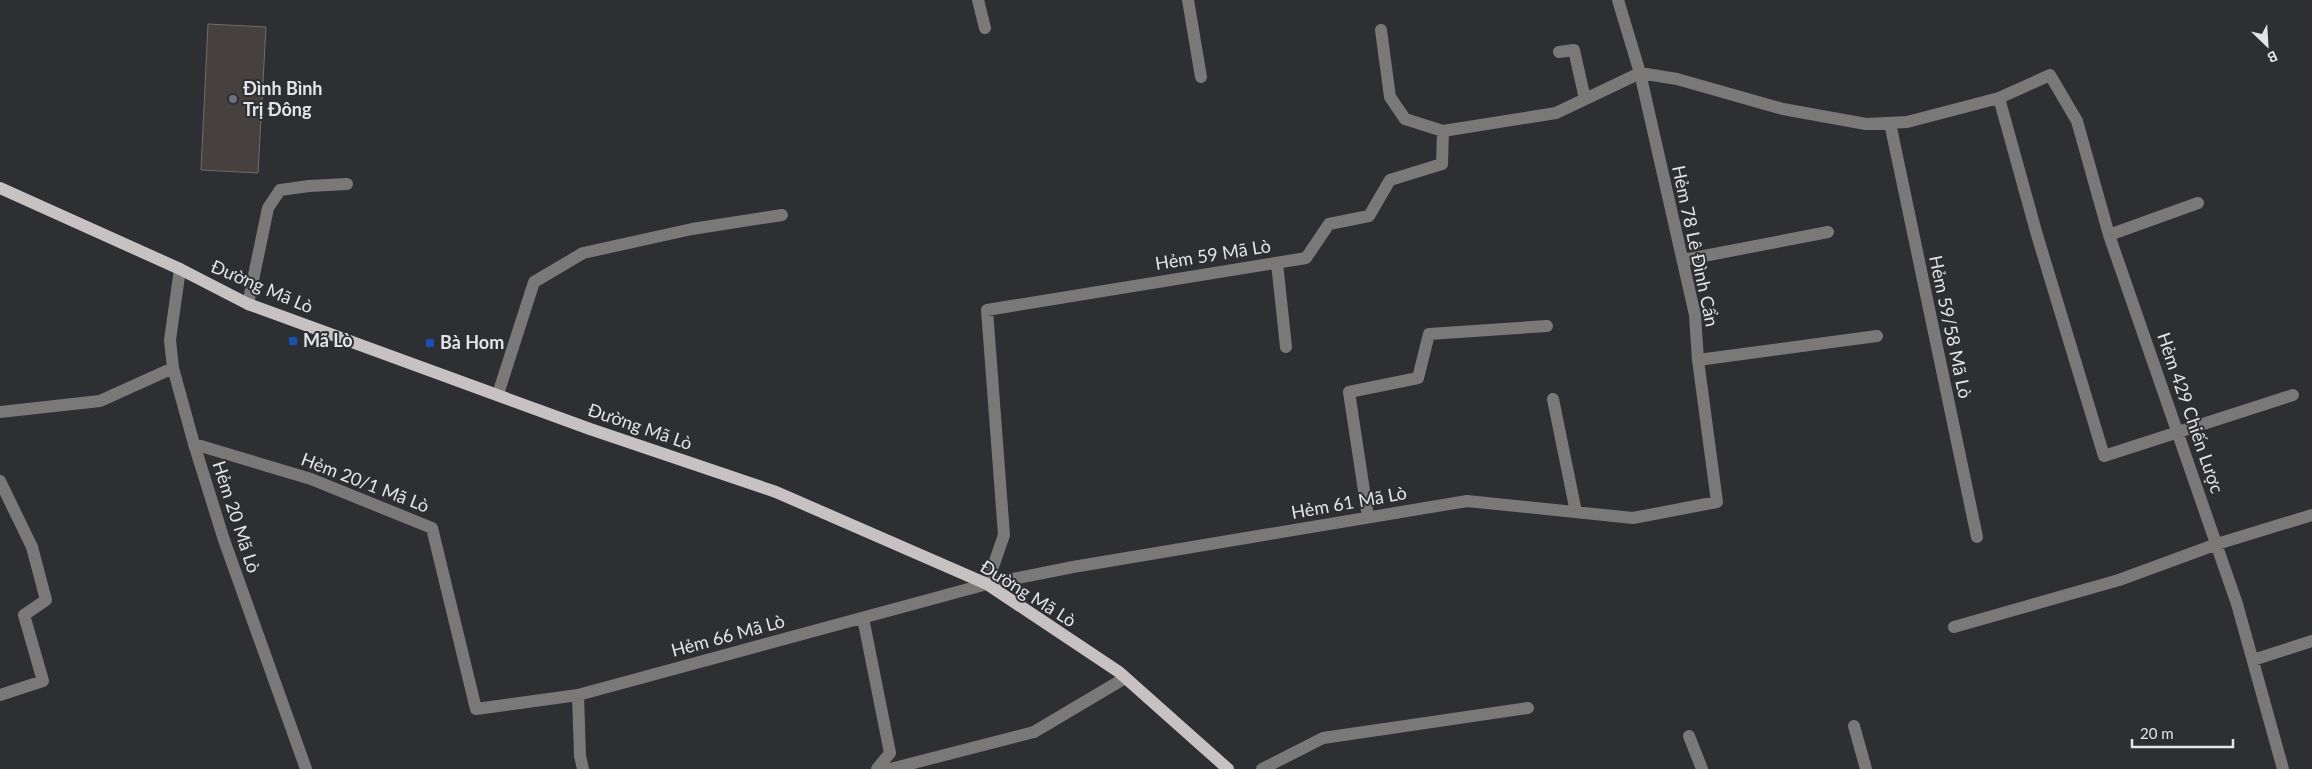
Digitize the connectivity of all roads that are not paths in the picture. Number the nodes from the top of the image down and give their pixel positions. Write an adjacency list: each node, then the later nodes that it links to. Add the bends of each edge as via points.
1 (978, 0): 4 (street)
2 (1188, 0): 8 (street)
3 (1618, 0): 7 (street, Hẻm 78 Lê Đình Cẩn)
4 (985, 28)
5 (1381, 30): 12 (street, via 1390,97 1405,118)
6 (1559, 52): 10 (street, via 1574,50)
7 (1640, 73): 10 (street); 11 (street, via 1677,79 1783,109 1866,124); 19 (street, Hẻm 78 Lê Đình Cẩn)
8 (1201, 77)
9 (1999, 98): 11 (street, via 1907,122); 18 (street, Hẻm 429 Chiến Lược, via 2050,75 2077,121); 32 (street, via 2104,456)
10 (1585, 99): 12 (street, via 1556,113)
11 (1890, 123): 39 (street, Hẻm 59/58 Mã Lò)
12 (1443, 130): 20 (street, Hẻm 59 Mã Lò, via 1442,164 1390,180 1369,216 1330,224 1306,258)
13 (347, 184): 22 (street, via 280,190 268,208)
14 (0, 188): 21 (main road, Đường Mã Lò)
15 (2198, 203): 18 (street)
16 (782, 216): 28 (street, via 692,229 583,253 534,282)
17 (1828, 232): 19 (street)
18 (2109, 235): 32 (street, Hẻm 429 Chiến Lược)
19 (1683, 260): 26 (street, Hẻm 78 Lê Đình Cẩn, via 1695,315)
20 (1277, 262): 25 (street); 41 (street, Hẻm 59 Mã Lò, via 987,310 1004,535)
21 (180, 270): 22 (main road, Đường Mã Lò); 27 (street, Hẻm 20 Mã Lò, via 170,340)
22 (248, 304): 28 (main road, Đường Mã Lò)
23 (1547, 326): 38 (street, via 1429,334 1418,378 1349,392)
24 (1877, 336): 26 (street)
25 (1286, 347)
26 (1698, 360): 35 (street, Hẻm 78 Lê Đình Cẩn)
27 (173, 368): 31 (street, via 100,401); 33 (street, Hẻm 20 Mã Lò)
28 (498, 394): 41 (main road, Đường Mã Lò, via 776,492)
29 (2293, 395): 32 (street)
30 (1553, 399): 36 (street)
31 (0, 412)
32 (2177, 434): 40 (street, Hẻm 429 Chiến Lược)
33 (194, 444): 50 (street, Hẻm 20/1 Mã Lò, via 312,479 432,528); 53 (street, Hẻm 20 Mã Lò, via 224,540)
34 (0, 481): 47 (street, via 32,547 46,600 24,615 43,681)
35 (1718, 502): 36 (street, Hẻm 61 Mã Lò, via 1633,518)
36 (1576, 512): 38 (street, Hẻm 61 Mã Lò, via 1468,501)
37 (2312, 515): 40 (street)
38 (1368, 518): 41 (street, Hẻm 61 Mã Lò)
39 (1977, 537)
40 (2217, 544): 43 (street, via 2119,580); 45 (street, Hẻm 429 Chiến Lược)
41 (987, 584): 42 (street, Hẻm 66 Mã Lò); 46 (main road, Đường Mã Lò)
42 (863, 618): 48 (street, Hẻm 66 Mã Lò); 55 (street, via 890,753)
43 (1954, 627)
44 (2312, 641): 45 (street)
45 (2252, 660): 61 (street, Hẻm 429 Chiến Lược)
46 (1125, 678): 56 (street, via 1034,732); 57 (main road, Đường Mã Lò)
47 (0, 695)
48 (578, 695): 50 (street, Hẻm 66 Mã Lò); 54 (street)
49 (1528, 708): 58 (street, via 1323,738)
50 (476, 709)
51 (1854, 726): 60 (street)
52 (1689, 736): 59 (street)
53 (306, 769)
54 (583, 769)
55 (877, 769)
56 (890, 769)
57 (1228, 769)
58 (1262, 769)
59 (1702, 769)
60 (1866, 769)
61 (2283, 769)

